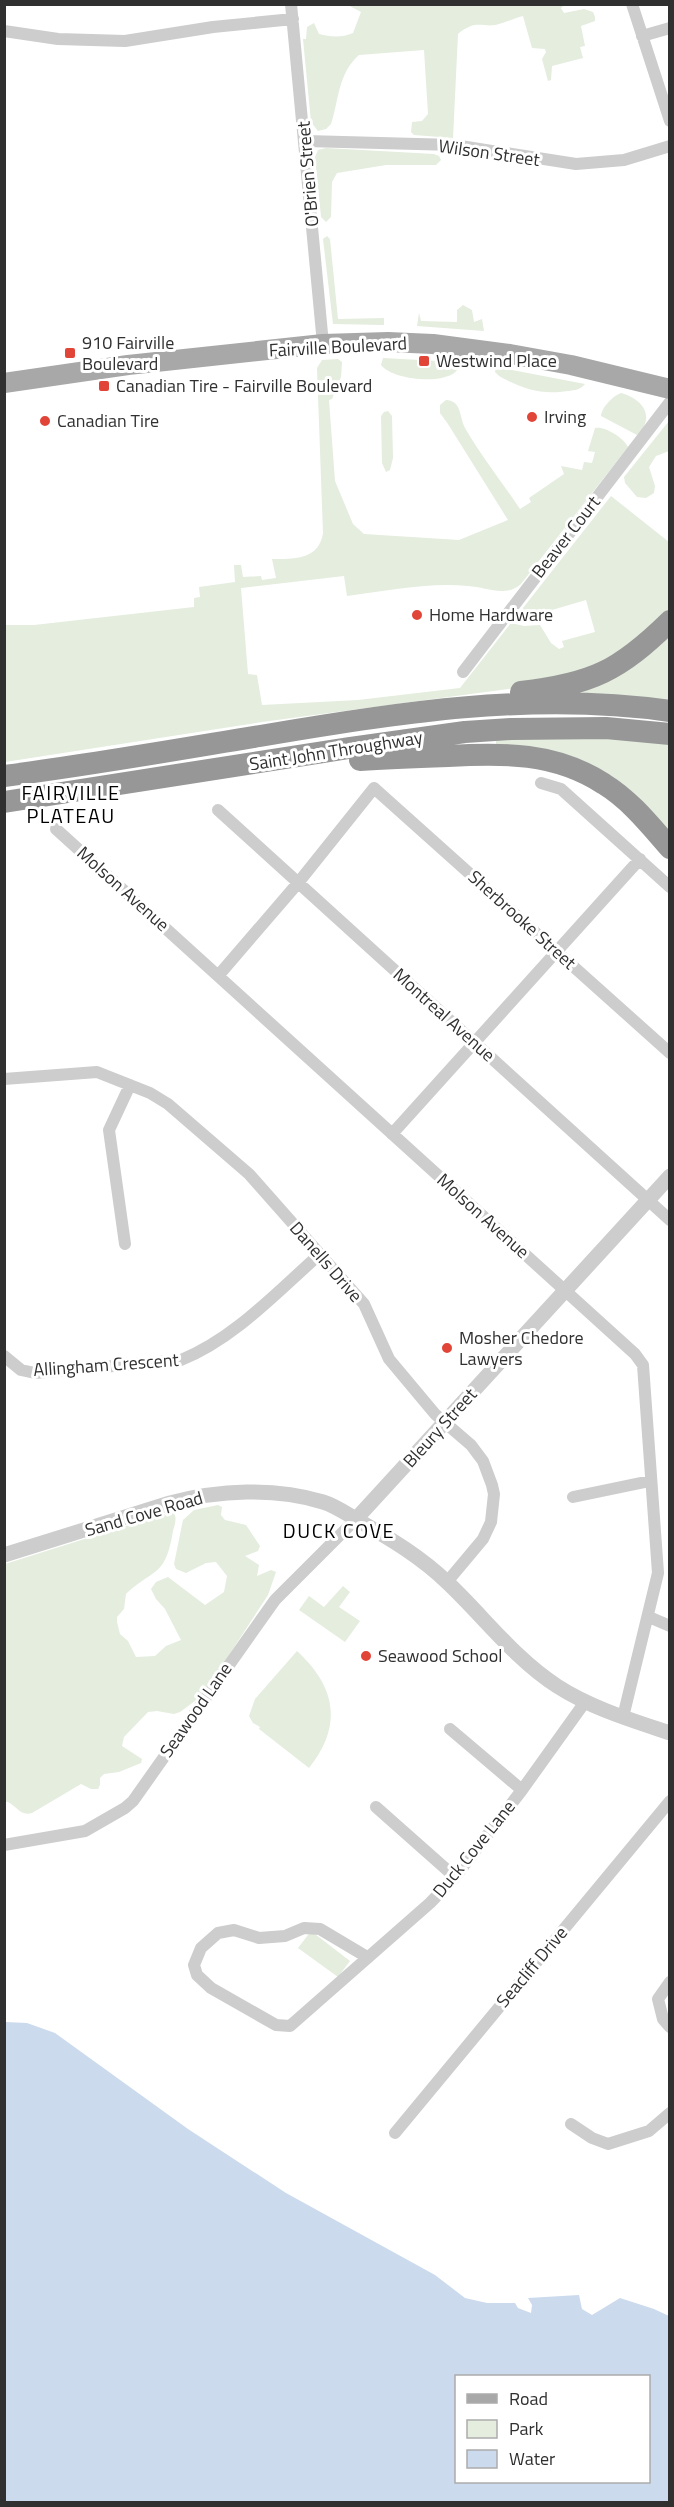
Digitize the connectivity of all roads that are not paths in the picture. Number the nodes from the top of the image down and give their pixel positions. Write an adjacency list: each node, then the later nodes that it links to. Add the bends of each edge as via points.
1 (291, 4): 3 (street, O'Brien Street)
2 (632, 4): 6 (street)
3 (293, 19): 5 (street, via 125,41 58,39); 8 (street, O'Brien Street)
4 (669, 28): 6 (street)
5 (4, 31)
6 (642, 36): 7 (street)
7 (669, 121)
8 (306, 141): 9 (street, Wilson Street, via 454,145 583,164 624,160); 10 (street, O'Brien Street)
9 (669, 146)
10 (323, 344): 11 (main road, Fairville Boulevard); 12 (main road, Fairville Boulevard, via 409,343 477,349)
11 (4, 383)
12 (669, 389)
13 (669, 402): 15 (street, Beaver Court)
14 (669, 621): 17 (highway, via 613,669 570,685 460,698)
15 (462, 672)
16 (669, 711): 17 (highway, Saint John Throughway, via 569,703 463,707)
17 (340, 722): 20 (highway, Saint John Throughway)
18 (669, 734): 19 (highway, Saint John Throughway, via 582,728 465,732)
19 (183, 775): 22 (highway, Saint John Throughway); 25 (highway, via 380,759 534,756 576,769 604,784 642,816)
20 (4, 776)
21 (541, 783): 26 (street, via 561,789)
22 (4, 802)
23 (218, 810): 27 (street, Montreal Avenue)
24 (56, 829): 30 (street, Molson Avenue)
25 (669, 848)
26 (640, 860): 28 (street); 29 (street)
27 (298, 883): 29 (street, Sherbrooke Street, via 374,788); 30 (street); 31 (street, Montreal Avenue)
28 (669, 886)
29 (556, 952): 31 (street); 32 (street, Sherbrooke Street)
30 (218, 976): 35 (street, Molson Avenue)
31 (474, 1043): 35 (street); 37 (street, Montreal Avenue)
32 (669, 1053)
33 (4, 1078): 34 (street, Danells Drive, via 97,1072)
34 (130, 1085): 39 (street, via 109,1130); 40 (street, Danells Drive, via 168,1104 249,1174)
35 (392, 1134): 41 (street, Molson Avenue)
36 (669, 1176): 37 (street, Bleury Street)
37 (648, 1200): 38 (street, Montreal Avenue); 41 (street, Bleury Street)
38 (669, 1220)
39 (125, 1244)
40 (320, 1254): 42 (street, Allingham Crescent, via 224,1336 181,1360 35,1373 21,1370); 43 (street, Danells Drive, via 364,1304 389,1359)
41 (565, 1291): 43 (street, Bleury Street); 44 (street, Molson Avenue, via 643,1365)
42 (4, 1356)
43 (446, 1422): 46 (street, Bleury Street); 48 (street, Danells Drive, via 483,1461 494,1494 491,1522 483,1539)
44 (650, 1481): 45 (street); 49 (street, Molson Avenue, via 658,1573)
45 (573, 1497)
46 (356, 1519): 47 (street, Sand Cove Road, via 331,1504 286,1495 239,1492 182,1500); 48 (street, Sand Cove Road, via 404,1547); 58 (street, Seawood Lane, via 275,1600 133,1801 85,1831)
47 (4, 1555)
48 (447, 1582): 51 (street, Sand Cove Road, via 529,1664)
49 (649, 1617): 50 (street); 52 (street, Molson Avenue)
50 (669, 1626)
51 (585, 1702): 52 (street, Sand Cove Road); 55 (street, Duck Cove Lane)
52 (623, 1717): 54 (street, Sand Cove Road)
53 (450, 1729): 55 (street)
54 (669, 1733)
55 (522, 1790): 59 (street, Duck Cove Lane)
56 (669, 1801): 65 (street, Seacliff Drive)
57 (375, 1807): 59 (street)
58 (4, 1845)
59 (455, 1877): 60 (street, Duck Cove Lane)
60 (367, 1957): 60 (street, Duck Cove Lane, via 290,2026 276,2025 211,1988 197,1975 194,1965 201,1948 218,1934 234,1930 259,1938 285,1936 304,1928 320,1929)
61 (669, 1982): 62 (street, via 658,1999)
62 (669, 2027)
63 (669, 2113): 64 (street, via 649,2131 608,2144)
64 (571, 2124)
65 (395, 2133)

